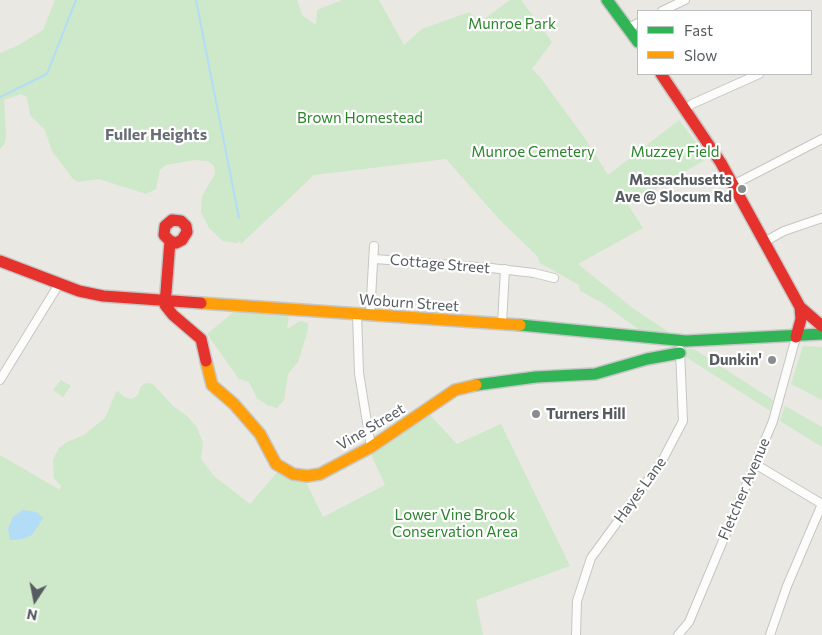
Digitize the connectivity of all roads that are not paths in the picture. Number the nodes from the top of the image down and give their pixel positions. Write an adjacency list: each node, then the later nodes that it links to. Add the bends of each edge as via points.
1 (607, 0): 4 (main road)
2 (685, 0): 3 (street)
3 (664, 10)
4 (633, 26): 5 (main road)
5 (637, 39)
6 (662, 75): 8 (main road)
7 (757, 75): 8 (street)
8 (686, 109): 10 (main road)
9 (822, 139): 10 (street)
10 (733, 185): 13 (main road)
11 (822, 218): 13 (street, via 784,231)
12 (170, 241): 20 (main road)
13 (764, 242): 21 (main road)
14 (374, 246): 15 (street, Cottage Street)
15 (375, 259): 17 (street, Cottage Street); 23 (street, Cottage Street)
16 (0, 261): 19 (main road, Woburn Street)
17 (505, 270): 18 (street, Cottage Street); 24 (street, Cottage Street)
18 (554, 278)
19 (59, 284): 20 (main road, Woburn Street, via 103,296); 30 (street)
20 (164, 301): 22 (main road, Woburn Street); 31 (main road, Vine Street, via 172,315 201,339 212,385 260,434 282,469 300,475 320,474)
21 (800, 307): 25 (main road); 27 (main road, via 801,319)
22 (357, 314): 23 (main road, Woburn Street); 31 (street, via 359,373)
23 (370, 315): 24 (main road, Woburn Street)
24 (502, 324): 28 (main road, Woburn Street)
25 (822, 326)
26 (822, 334): 27 (main road, Woburn Street)
27 (796, 337): 28 (main road, Woburn Street); 32 (street, Fletcher Avenue, via 777,408)
28 (680, 340): 29 (street, Hayes Lane)
29 (680, 353): 31 (main road, Vine Street, via 595,374 466,386 455,390); 34 (street, Hayes Lane, via 684,404 682,425 662,461 591,558 577,601)
30 (0, 380)
31 (372, 447)
32 (755, 464): 33 (street); 35 (street, Fletcher Avenue, via 689,622)
33 (822, 504): 36 (street)
34 (576, 635)
35 (678, 635)
36 (770, 635)

